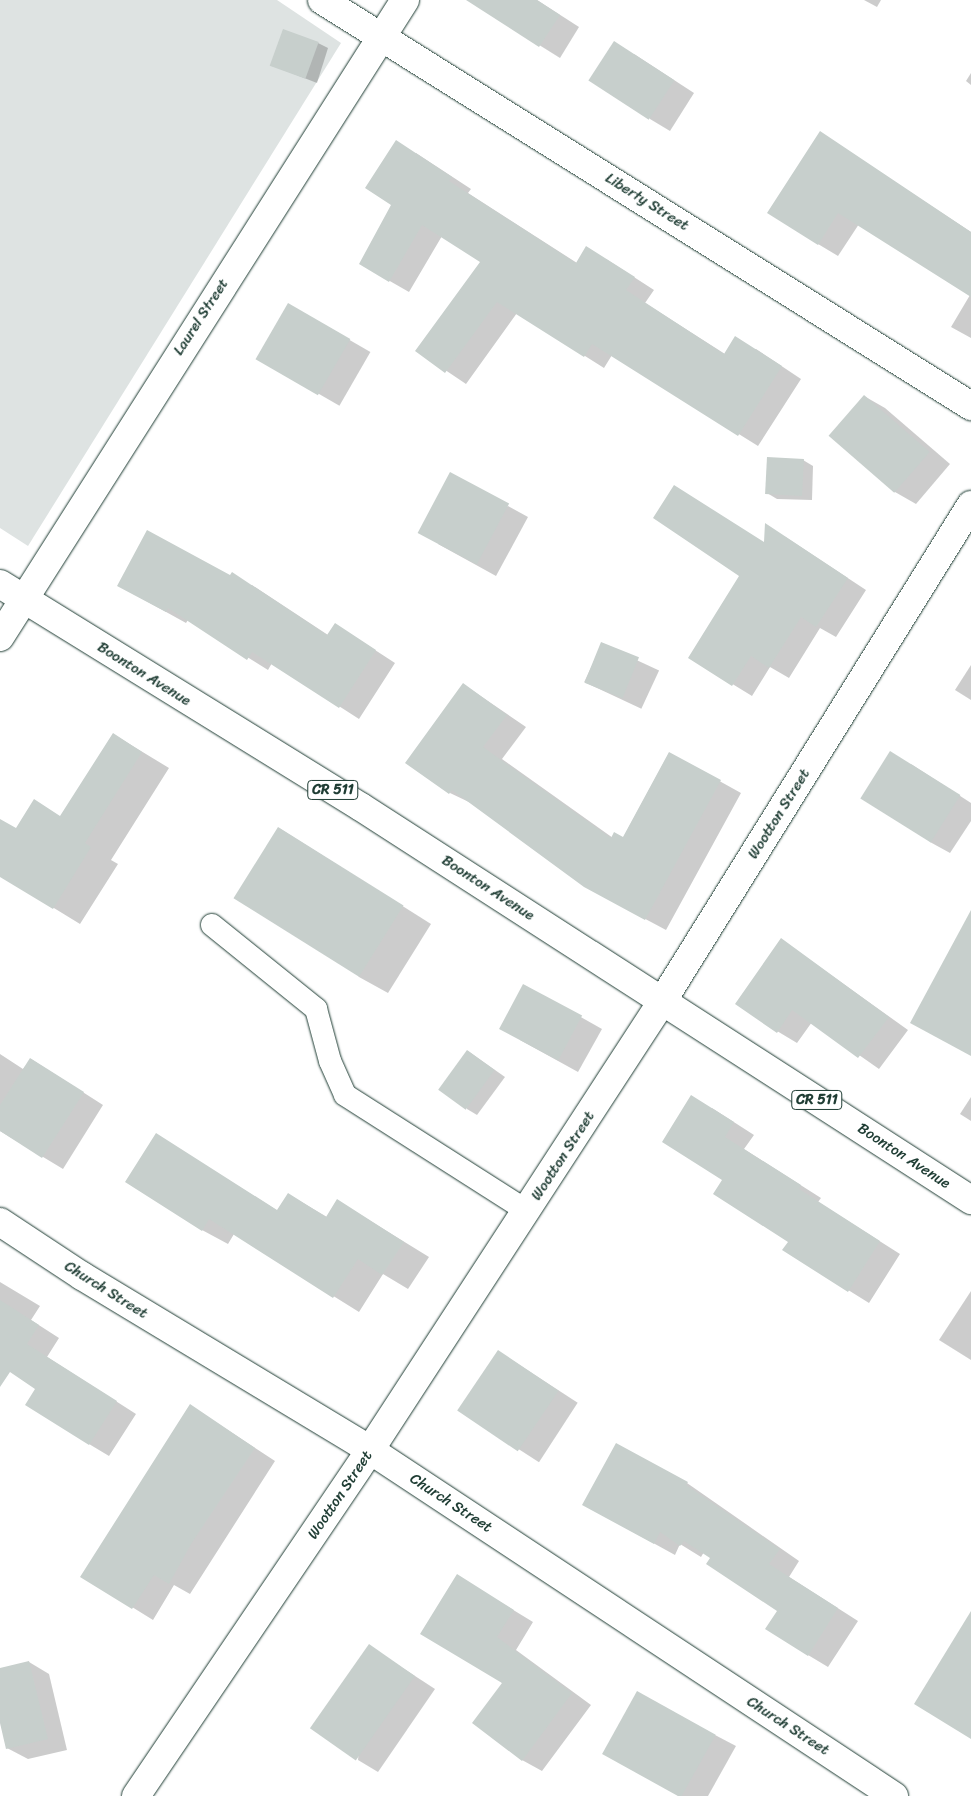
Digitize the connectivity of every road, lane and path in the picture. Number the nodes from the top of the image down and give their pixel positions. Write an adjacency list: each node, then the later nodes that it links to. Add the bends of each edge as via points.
1 (322, 0): 3 (street, Liberty Street)
2 (405, 0): 3 (street, Laurel Street)
3 (380, 38): 4 (street, Liberty Street); 7 (street, Laurel Street)
4 (971, 406)
5 (971, 504): 10 (street, Wootton Street)
6 (0, 584): 7 (street, Boonton Avenue / CR 511)
7 (24, 599): 8 (street, Laurel Street); 10 (street, Boonton Avenue / CR 511, via 353,802)
8 (0, 637)
9 (212, 924): 12 (lane, via 316,1008 330,1061 345,1095)
10 (663, 1000): 11 (street, Boonton Avenue / CR 511); 12 (street, Wootton Street)
11 (971, 1200)
12 (527, 1211): 14 (street, Wootton Street)
13 (0, 1222): 14 (street, Church Street, via 82,1276)
14 (370, 1450): 15 (street, Wootton Street); 16 (street, Church Street)
15 (136, 1796)
16 (894, 1796)

